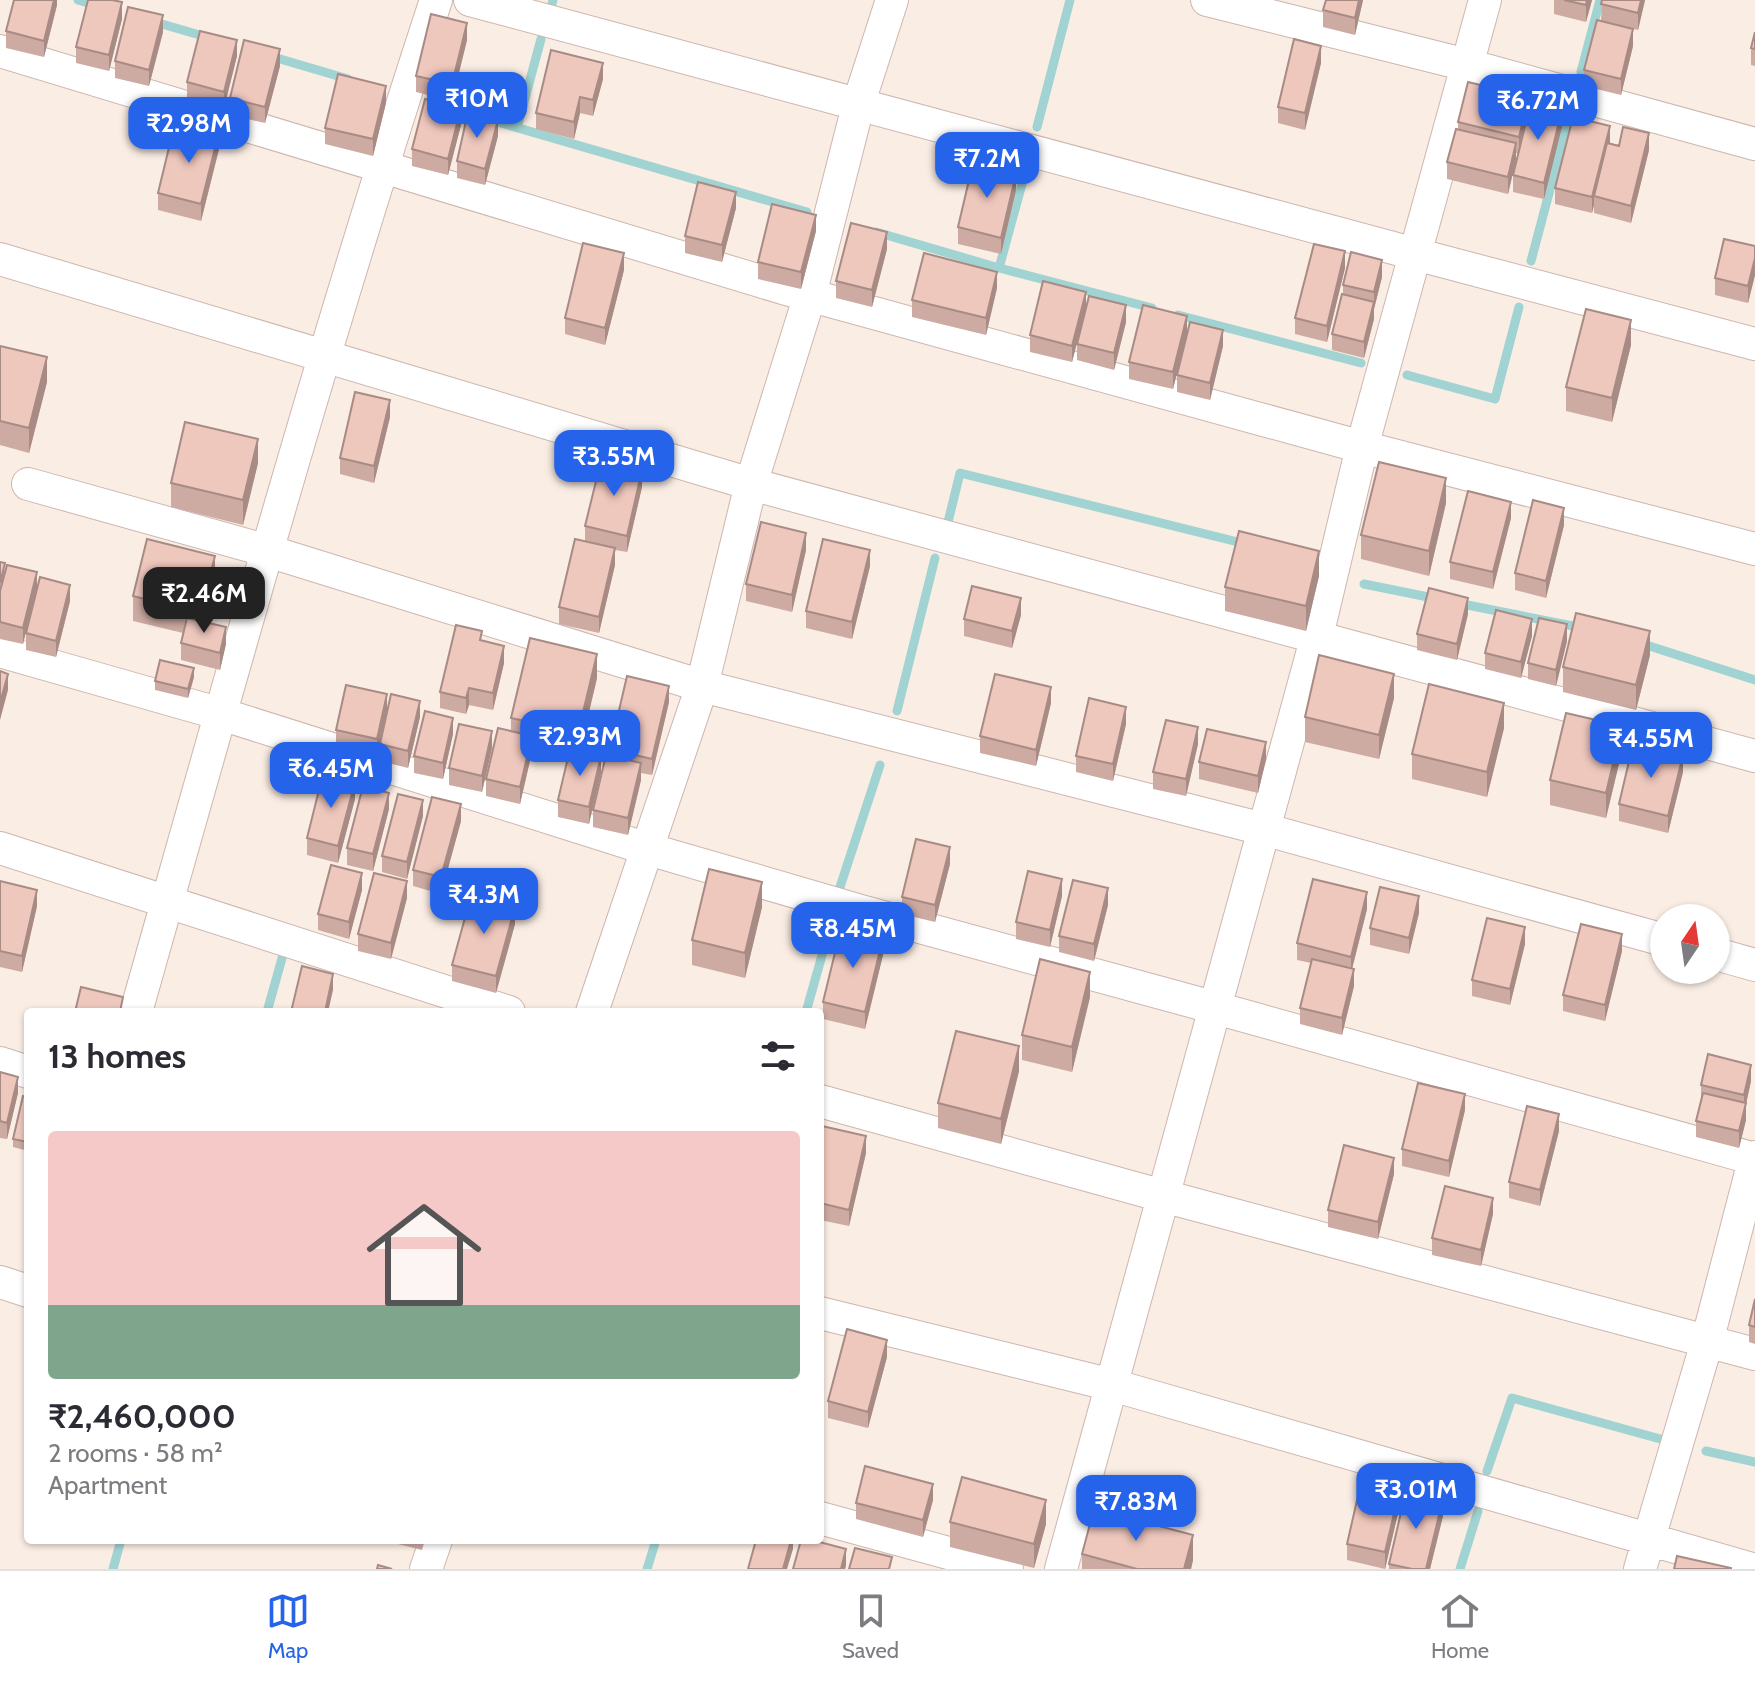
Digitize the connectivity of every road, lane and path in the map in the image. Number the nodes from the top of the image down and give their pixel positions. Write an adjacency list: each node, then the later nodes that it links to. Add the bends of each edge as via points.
1 (436, 0): 10 (street)
2 (470, 0): 8 (street)
3 (892, 0): 8 (street)
4 (1207, 0): 7 (street)
5 (1485, 0): 7 (street)
6 (0, 51): 10 (street)
7 (1467, 65): 9 (street); 11 (street)
8 (859, 102): 11 (street); 13 (street)
9 (1755, 144)
10 (381, 168): 13 (street); 15 (street)
11 (1415, 256): 14 (street); 16 (street)
12 (0, 259): 15 (street)
13 (810, 295): 16 (street); 18 (street)
14 (1755, 344)
15 (323, 357): 18 (street); 20 (street)
16 (1362, 447): 19 (street); 21 (street)
17 (28, 484): 20 (street)
18 (751, 484): 21 (street); 23 (street)
19 (1755, 549)
20 (268, 551): 23 (street); 24 (street)
21 (1317, 636): 25 (street); 26 (street)
22 (0, 651): 24 (street)
23 (702, 686): 26 (street); 28 (street)
24 (221, 714): 28 (street); 29 (street)
25 (1755, 756)
26 (1263, 829): 30 (street); 36 (street)
27 (0, 848): 29 (street)
28 (648, 849): 35 (street); 36 (street)
29 (168, 901): 33 (street); 34 (street)
30 (1650, 936)
31 (1730, 958): 32 (street)
32 (1755, 965)
33 (137, 1008)
34 (497, 1008)
35 (593, 1008)
36 (1216, 1008): 40 (street); 41 (street)
37 (0, 1063): 38 (street)
38 (24, 1071)
39 (824, 1102): 41 (street)
40 (1755, 1159): 45 (street)
41 (1163, 1196): 45 (street); 47 (street)
42 (0, 1282): 43 (street)
43 (24, 1290)
44 (824, 1314): 47 (street)
45 (1707, 1342): 46 (street); 50 (street)
46 (1755, 1354)
47 (1112, 1385): 50 (street); 53 (street)
48 (824, 1519): 52 (street)
49 (435, 1544): 51 (street)
50 (1644, 1554): 54 (street)
51 (426, 1569)
52 (1007, 1569)
53 (1061, 1569)
54 (1752, 1569)

